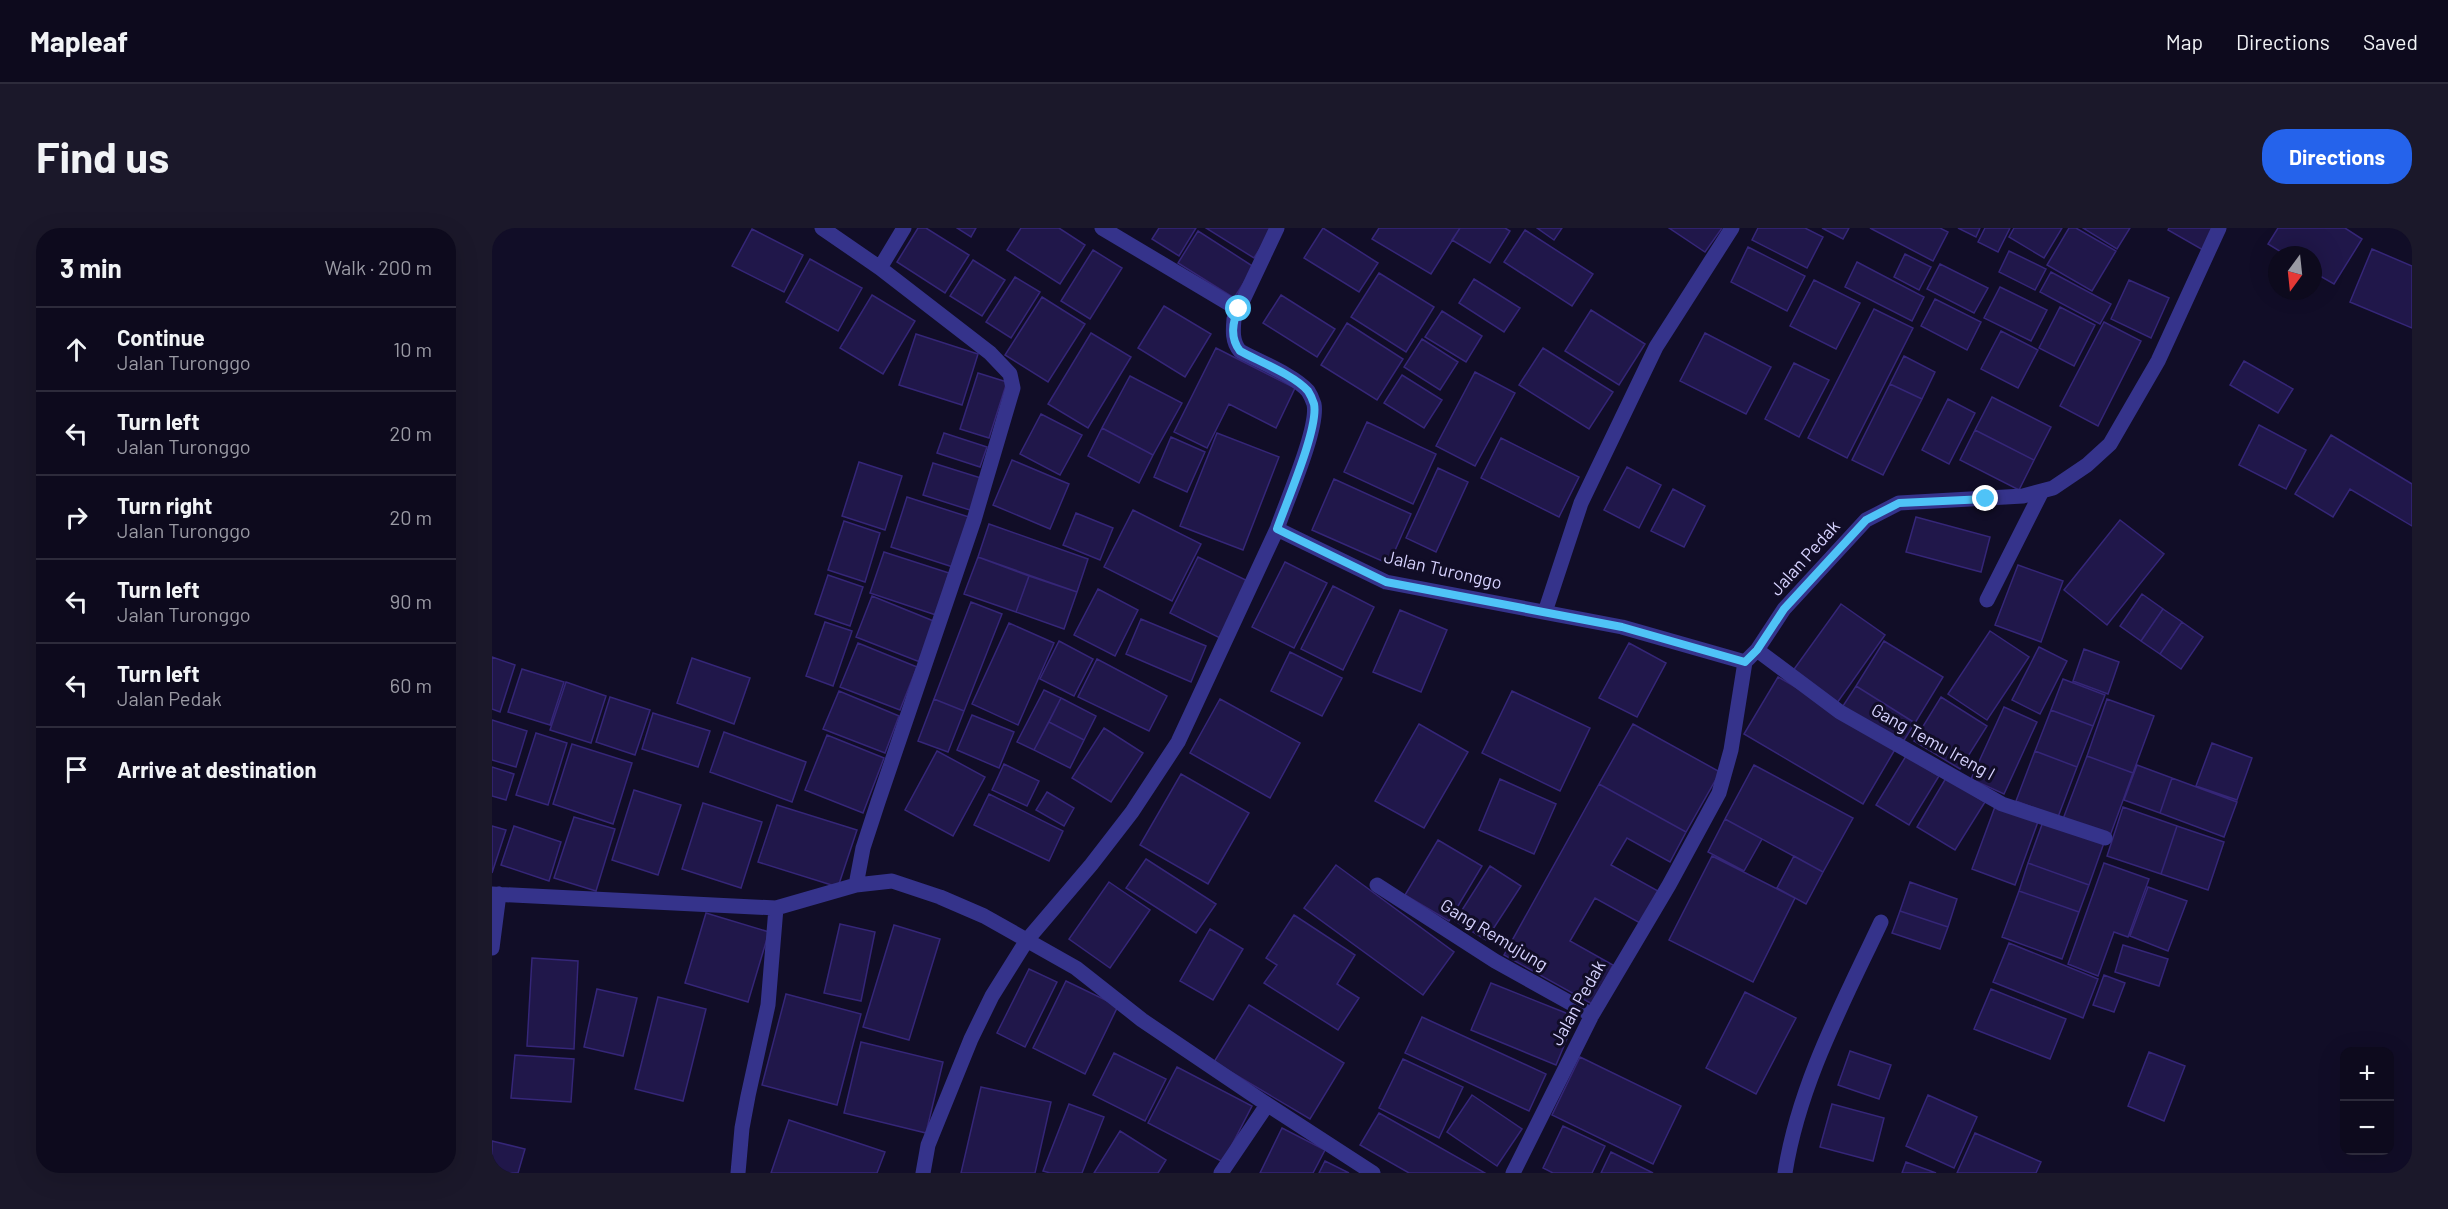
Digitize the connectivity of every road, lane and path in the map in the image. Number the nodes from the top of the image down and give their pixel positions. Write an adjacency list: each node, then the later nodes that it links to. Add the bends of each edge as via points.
1 (822, 228): 7 (street)
2 (904, 228): 7 (street)
3 (1102, 228): 8 (street)
4 (1277, 228): 8 (street)
5 (1732, 228): 12 (street, via 1656,347 1581,504)
6 (2219, 228): 9 (street, Jalan Pedak, via 2158,361 2110,444 2087,465)
7 (880, 268): 16 (street, via 990,353 1010,374 1013,388 974,520 863,848)
8 (1239, 309): 10 (street, via 1233,332 1240,351 1307,391 1314,404 1309,439)
9 (2042, 491): 11 (street); 13 (street, Jalan Pedak, via 2004,498 1899,503 1866,520 1784,609)
10 (1277, 529): 12 (street, Jalan Turonggo, via 1386,582); 21 (street, via 1178,742 1132,812)
11 (1987, 600)
12 (1545, 612): 14 (street, Jalan Turonggo, via 1622,627)
13 (1757, 650): 14 (street, Jalan Pedak); 15 (street, Gang Temu Ireng I, via 1840,712 2002,804)
14 (1745, 662): 23 (street, Jalan Pedak, via 1731,750 1719,794)
15 (2105, 838)
16 (856, 885): 19 (street); 21 (street, via 892,881 921,890 984,916)
17 (1377, 885): 23 (street, Gang Remujung, via 1495,961)
18 (496, 894): 19 (street); 22 (street)
19 (776, 908): 25 (street, via 768,1005 746,1106)
20 (1881, 922): 30 (street, via 1817,1060)
21 (1027, 940): 24 (street, via 1076,968 1142,1020); 26 (street, via 970,1039 928,1145)
22 (492, 948)
23 (1592, 1015): 29 (street, Jalan Pedak)
24 (1267, 1105): 27 (street); 28 (street)
25 (738, 1173)
26 (922, 1173)
27 (1221, 1173)
28 (1373, 1173)
29 (1513, 1173)
30 (1785, 1173)

